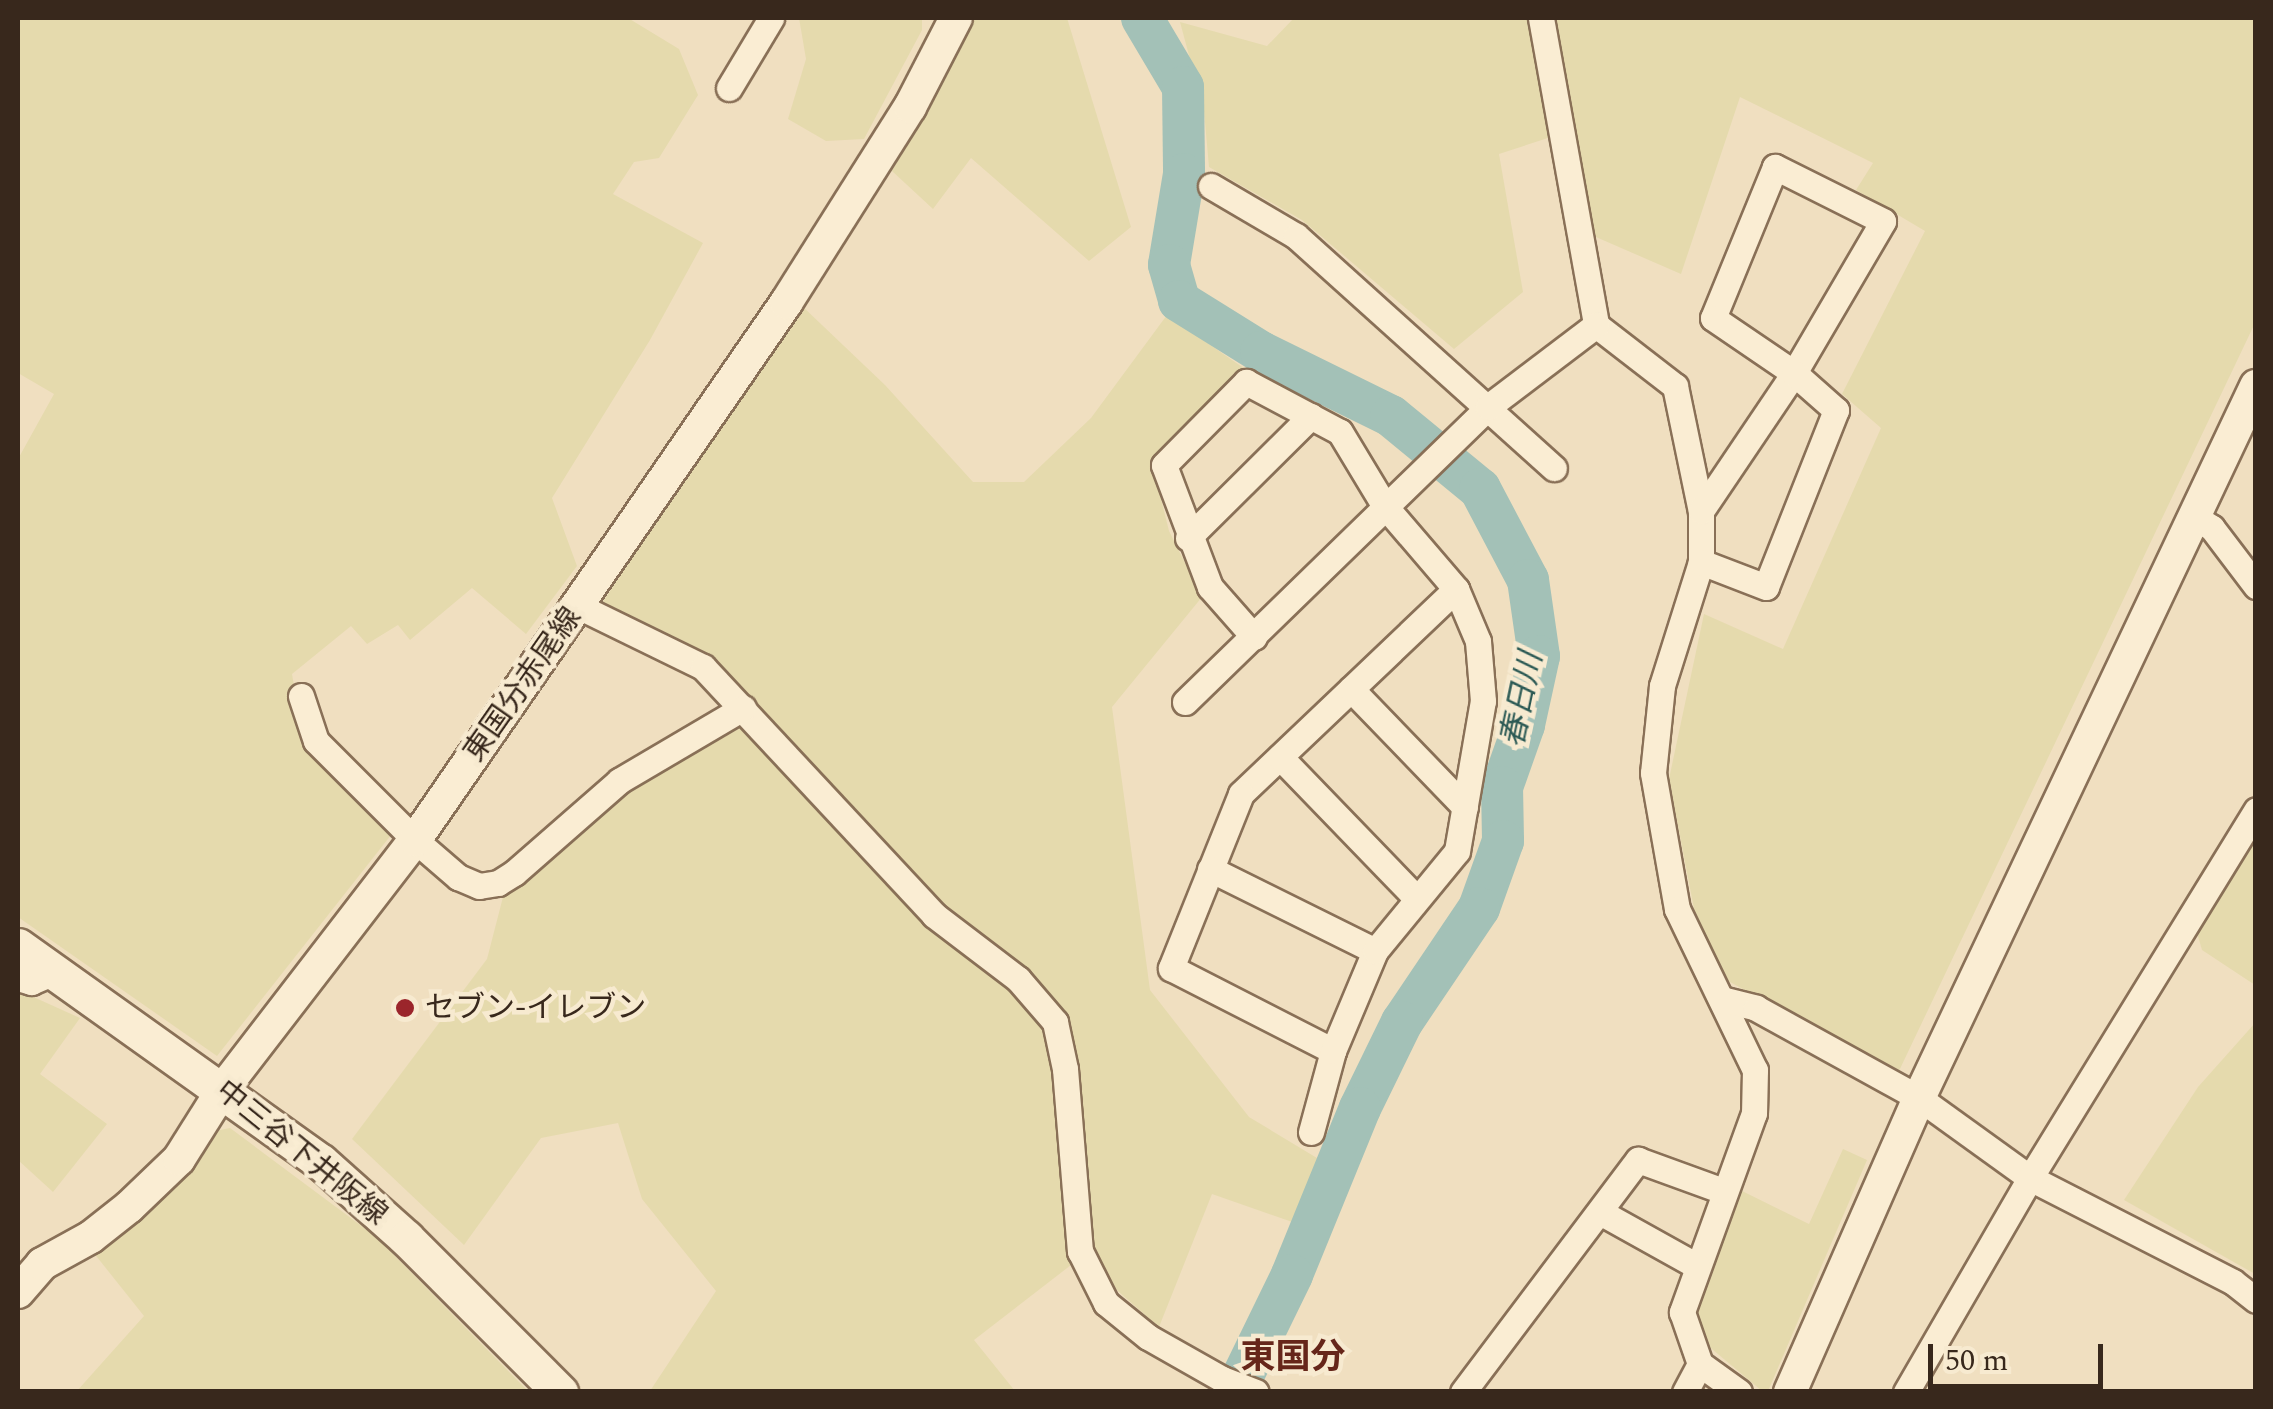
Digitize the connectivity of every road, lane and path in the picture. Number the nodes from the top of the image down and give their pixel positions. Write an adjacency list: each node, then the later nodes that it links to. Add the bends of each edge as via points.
1 (954, 18): 19 (street, 東国分赤尾線, via 910,107 797,287)
2 (1541, 18): 6 (street)
3 (759, 22): 4 (street)
4 (730, 88)
5 (1211, 186): 9 (street, via 1296,236)
6 (1596, 324): 9 (street); 13 (street, via 1674,386)
7 (1794, 373): 7 (street, via 1713,318 1775,167 1883,221); 13 (street); 16 (street, via 1836,410 1766,587)
8 (2256, 386): 14 (street)
9 (1488, 407): 11 (street); 12 (street)
10 (1311, 416): 12 (street, via 1340,432); 15 (street); 15 (street, via 1246,382 1164,465)
11 (1554, 468)
12 (1393, 498): 18 (street); 20 (street)
13 (1701, 511): 16 (street)
14 (2193, 516): 17 (street, via 2212,528); 38 (street)
15 (1188, 538): 20 (street, via 1210,586)
16 (1701, 562): 35 (street, via 1662,686 1653,773 1677,909)
17 (2256, 586)
18 (1456, 588): 21 (street); 26 (street, via 1478,641 1483,701)
19 (578, 606): 24 (street, via 703,667); 28 (street, 東国分赤尾線)
20 (1254, 637): 23 (street)
21 (1351, 689): 25 (street); 26 (street)
22 (300, 696): 28 (street, via 316,741)
23 (1186, 702)
24 (743, 708): 28 (street, via 619,781 498,883 478,886 458,877); 48 (street, via 934,915 1018,979 1055,1022 1066,1069 1080,1250 1106,1303 1148,1336)
25 (1280, 757): 29 (street, via 1240,794); 30 (street)
26 (1465, 807): 30 (street, via 1457,852)
27 (2256, 810): 40 (street)
28 (414, 840): 37 (street, 東国分赤尾線)
29 (1210, 869): 32 (street); 36 (street, via 1170,968)
30 (1417, 900): 32 (street)
31 (18, 946): 33 (main road, 中三谷下井阪線)
32 (1374, 951): 36 (street)
33 (54, 972): 34 (street, via 30,982); 37 (main road, 中三谷下井阪線)
34 (18, 978)
35 (1725, 1000): 38 (street, via 1756,1008); 41 (street, via 1754,1070 1754,1114)
36 (1333, 1051): 39 (street)
37 (223, 1090): 44 (street, 東国分赤尾線, via 179,1159 91,1237 42,1264); 47 (main road, 中三谷下井阪線, via 321,1162 406,1238)
38 (1919, 1098): 40 (street); 52 (street)
39 (1311, 1132)
40 (2030, 1178): 45 (street); 53 (street)
41 (1723, 1191): 42 (street, via 1638,1160); 43 (street)
42 (1600, 1212): 43 (street); 49 (street)
43 (1697, 1266): 46 (street, via 1682,1312)
44 (18, 1292)
45 (2256, 1300)
46 (1700, 1364): 50 (street); 51 (street)
47 (560, 1392)
48 (1256, 1392)
49 (1463, 1392)
50 (1685, 1392)
51 (1740, 1392)
52 (1790, 1392)
53 (1906, 1392)

